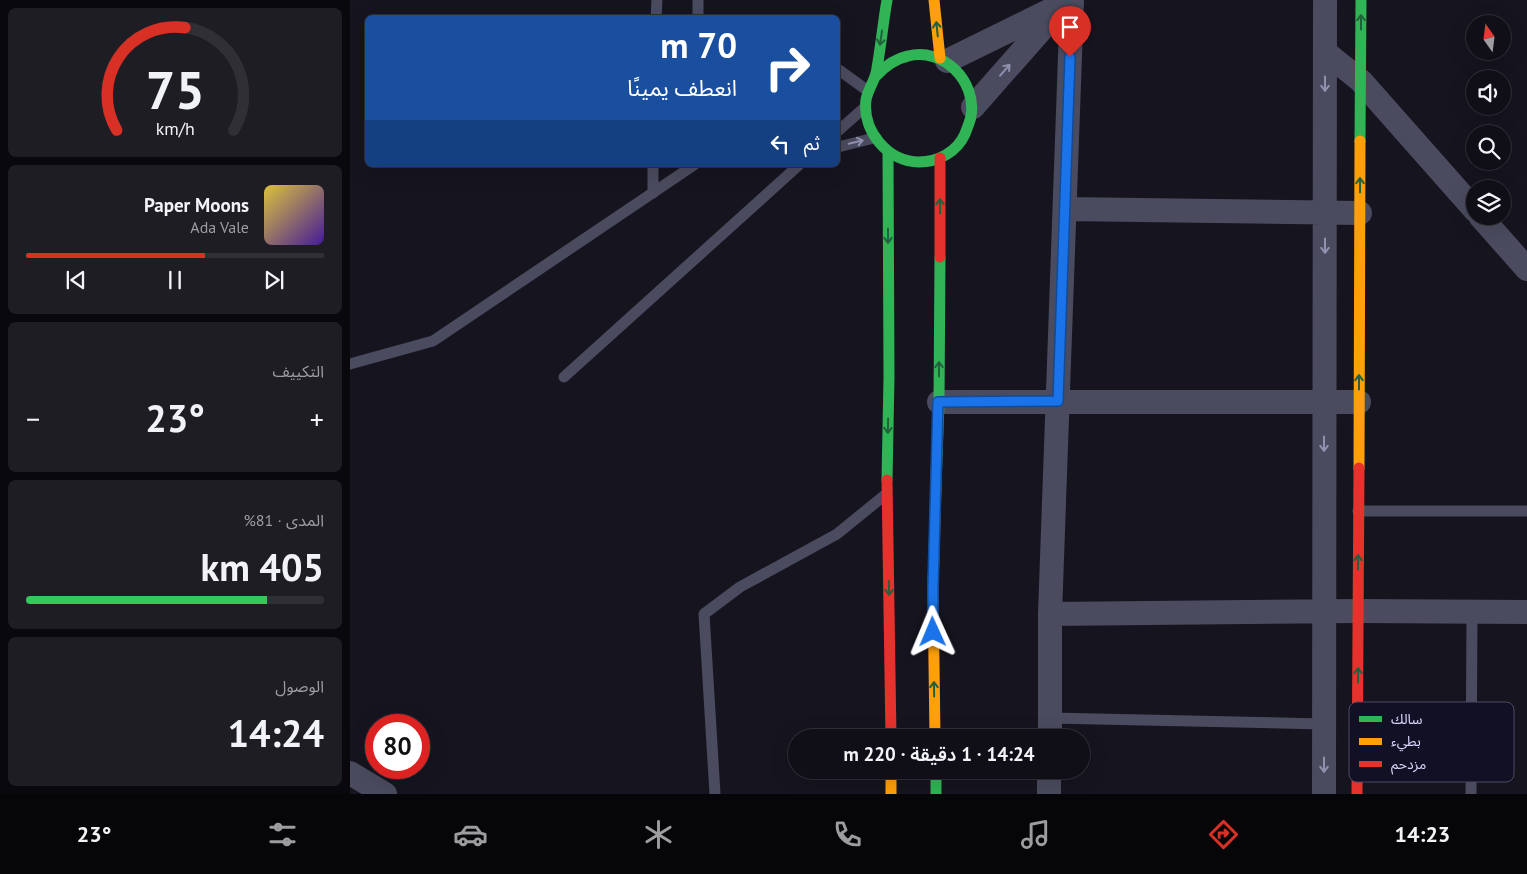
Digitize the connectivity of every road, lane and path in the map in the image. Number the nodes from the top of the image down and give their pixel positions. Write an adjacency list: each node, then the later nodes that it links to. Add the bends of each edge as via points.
1 (657, 0): 8 (lane)
2 (698, 0): 9 (lane)
3 (887, 0): 13 (main road, one-way to 13)
4 (934, 0): 11 (main road, one-way to 4)
5 (1325, 0): 10 (street)
6 (1361, 0): 14 (main road, one-way to 6)
7 (1069, 2): 11 (street); 17 (street, one-way to 7); 28 (street)
8 (656, 15)
9 (698, 15)
10 (1325, 52): 14 (street); 29 (street, one-way to 29)
11 (943, 60): 13 (main road, via 923,54 905,56); 17 (main road, via 960,73 970,89)
12 (840, 71): 15 (lane)
13 (876, 76): 15 (main road)
14 (1360, 81): 27 (street); 30 (main road, one-way to 14)
15 (868, 91): 16 (main road)
16 (865, 107): 18 (lane); 19 (main road, via 867,123)
17 (973, 107): 22 (main road, via 970,125 957,148)
18 (840, 129)
19 (874, 138): 20 (lane, one-way to 19); 21 (main road)
20 (840, 146)
21 (888, 152): 22 (main road, via 904,160 922,162); 39 (main road, one-way to 39)
22 (940, 158): 36 (main road, one-way to 22)
23 (653, 167): 26 (lane)
24 (691, 167): 26 (lane)
25 (796, 167): 34 (lane)
26 (653, 193): 33 (lane, via 433,341)
27 (1466, 200)
28 (1065, 209): 29 (street); 35 (street)
29 (1324, 212): 30 (street); 38 (street, one-way to 38)
30 (1360, 213): 37 (main road, one-way to 30)
31 (1488, 225): 32 (street)
32 (1527, 269)
33 (350, 364)
34 (564, 377)
35 (1058, 401): 36 (street); 38 (street); 46 (street)
36 (938, 402): 52 (main road, one-way to 36, via 933,587)
37 (1359, 402): 38 (street); 40 (main road)
38 (1324, 403): 42 (street, one-way to 42)
39 (887, 494): 51 (main road, one-way to 51); 58 (lane, via 837,534 740,587 704,614)
40 (1358, 511): 41 (lane); 43 (main road, one-way to 40)
41 (1527, 511)
42 (1324, 611): 43 (street); 46 (street); 49 (street)
43 (1358, 611): 44 (street); 47 (main road, one-way to 43)
44 (1472, 612): 45 (street); 48 (lane)
45 (1527, 612)
46 (1050, 614): 50 (street)
47 (1358, 702)
48 (1472, 702)
49 (1324, 724): 50 (lane); 62 (street, one-way to 62)
50 (1050, 728)
51 (891, 729)
52 (935, 729)
53 (350, 773): 57 (street)
54 (891, 779): 59 (main road)
55 (936, 779): 60 (main road)
56 (1049, 779): 61 (street)
57 (385, 794)
58 (715, 794)
59 (891, 794)
60 (936, 794)
61 (1049, 794)
62 (1324, 794)

